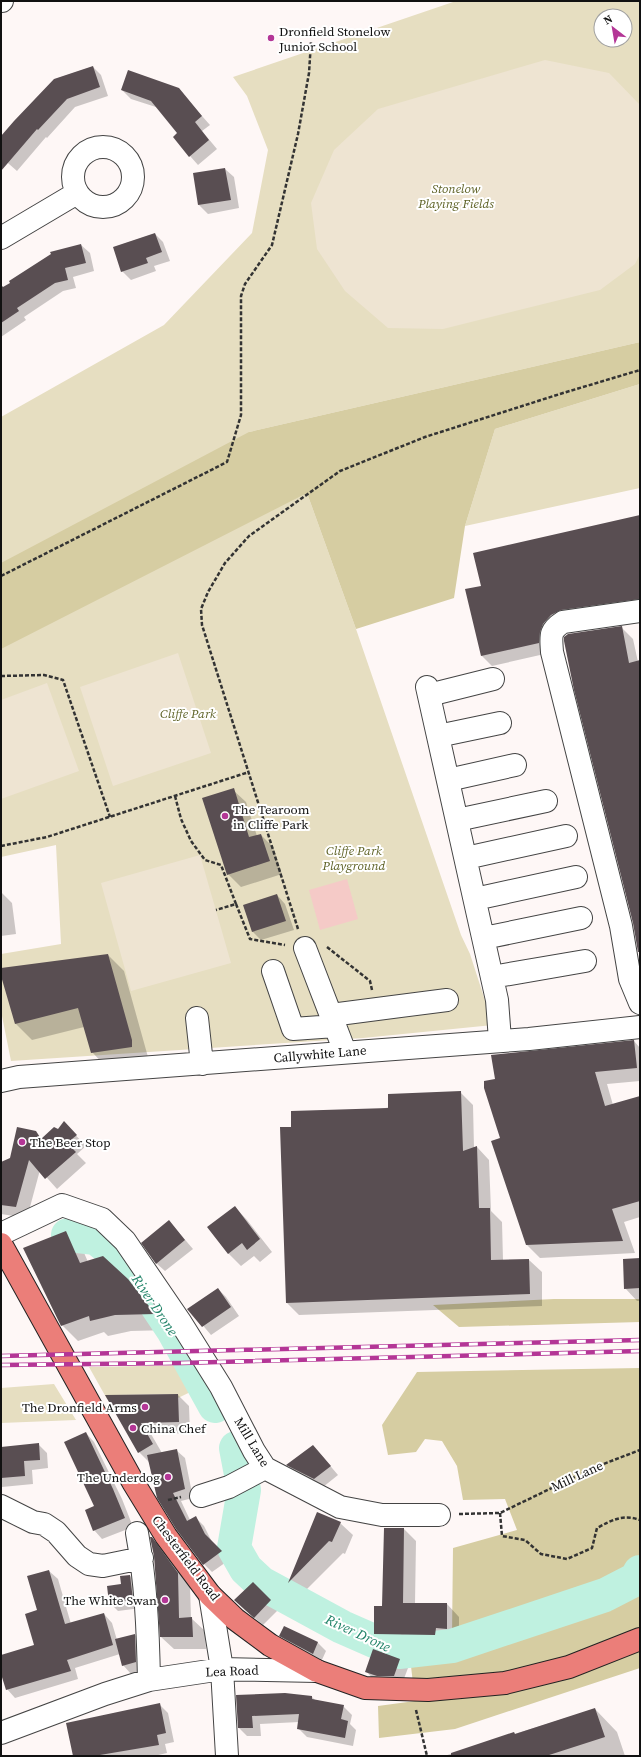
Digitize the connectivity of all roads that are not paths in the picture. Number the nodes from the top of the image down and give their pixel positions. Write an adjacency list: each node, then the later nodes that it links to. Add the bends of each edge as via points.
1 (77, 193): 2 (street)
2 (1, 238)
3 (640, 611): 22 (street, via 562,622 554,628 551,638 552,652 621,926 630,979)
4 (493, 678): 6 (street, via 428,691)
5 (500, 723): 6 (street)
6 (438, 736): 8 (street)
7 (515, 765): 8 (street)
8 (448, 780): 10 (street)
9 (546, 801): 10 (street)
10 (457, 820): 12 (street)
11 (566, 836): 12 (street)
12 (466, 858): 14 (street)
13 (576, 877): 14 (street)
14 (475, 899): 16 (street)
15 (581, 918): 16 (street)
16 (484, 938): 20 (street)
17 (310, 939): 24 (street)
18 (585, 960): 20 (street)
19 (273, 971): 24 (street, via 293,1029)
20 (492, 977): 26 (street, via 498,1000)
21 (447, 1000): 24 (street, via 376,1008)
22 (640, 1003)
23 (197, 1018): 28 (street)
24 (333, 1020): 27 (street)
25 (640, 1027): 26 (street, Callywhite Lane)
26 (500, 1040): 27 (street, Callywhite Lane)
27 (345, 1052): 28 (street, Callywhite Lane)
28 (202, 1064): 29 (street, Callywhite Lane, via 19,1077)
29 (1, 1081)
30 (1, 1234): 32 (street, Mill Lane, via 62,1205 102,1219 126,1241 221,1388 254,1451)
31 (1, 1244): 38 (main road, Chesterfield Road, via 166,1536)
32 (258, 1472): 33 (street, via 229,1487); 35 (street, Mill Lane, via 340,1507 382,1515)
33 (201, 1496)
34 (1, 1506): 37 (street, via 33,1522 44,1524 89,1564 103,1566)
35 (439, 1515)
36 (137, 1533): 37 (street)
37 (142, 1558): 42 (street, via 148,1620)
38 (210, 1595): 40 (street); 41 (main road, Chesterfield Road, via 235,1619 270,1645)
39 (640, 1639): 41 (main road, Chesterfield Road, via 569,1667 505,1683 428,1690 365,1688)
40 (222, 1669): 41 (street, Lea Road); 42 (street, Lea Road); 44 (street)
41 (317, 1671)
42 (149, 1680): 43 (street, Lea Road)
43 (1, 1733)
44 (227, 1756)

